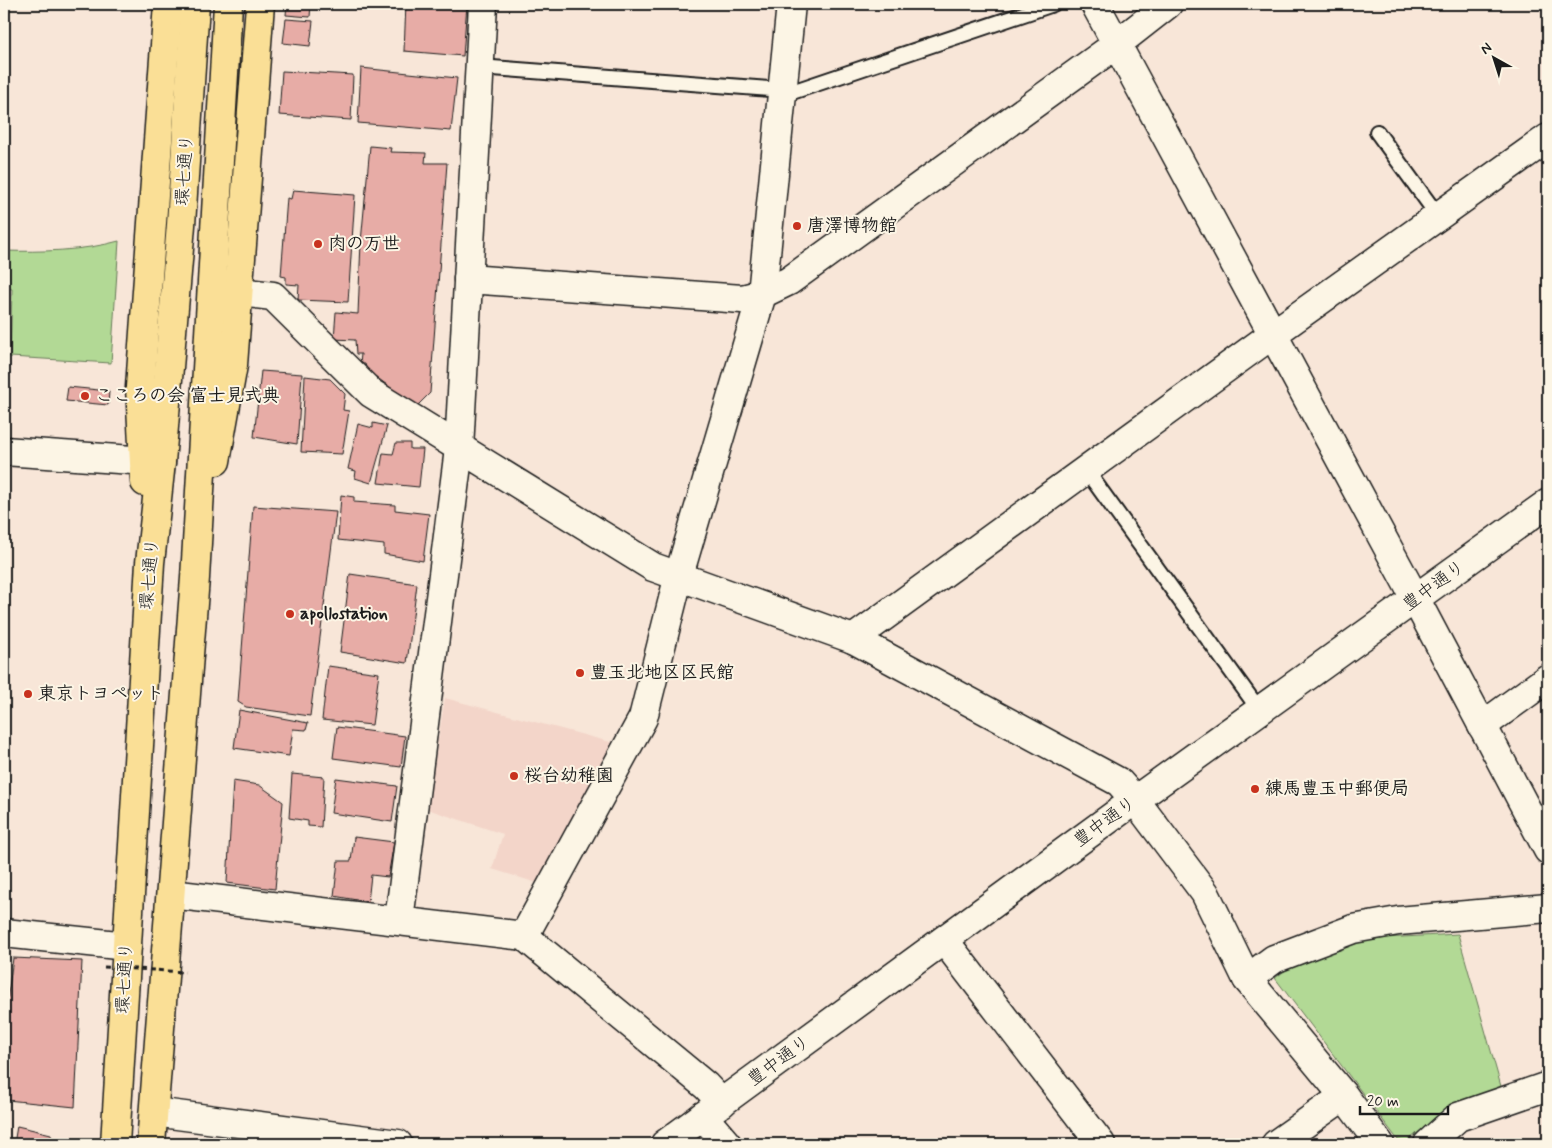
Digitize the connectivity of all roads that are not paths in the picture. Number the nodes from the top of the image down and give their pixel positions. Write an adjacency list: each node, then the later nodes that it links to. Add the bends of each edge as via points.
1 (168, 4): 22 (main road, via 140,388)
2 (195, 4): 22 (main road, 環七通り, via 181,225)
3 (228, 4): 26 (main road, 環七通り)
4 (260, 4): 17 (main road)
5 (483, 4): 11 (street)
6 (790, 4): 12 (street)
7 (1053, 4): 12 (lane)
8 (1095, 4): 10 (street)
9 (1168, 4): 10 (street)
10 (1117, 44): 18 (street, via 789,281); 19 (street)
11 (479, 67): 12 (lane); 16 (street)
12 (783, 92): 18 (street)
13 (1377, 132): 15 (lane)
14 (1548, 138): 15 (street)
15 (1438, 216): 19 (street)
16 (468, 280): 18 (street, via 742,299); 20 (street)
17 (240, 292): 20 (street, via 273,296 371,393); 26 (main road, via 233,366)
18 (762, 294): 25 (street)
19 (1273, 334): 23 (street); 27 (street)
20 (459, 449): 25 (street, via 653,567); 37 (street)
21 (4, 451): 22 (street)
22 (152, 461): 41 (main road, 環七通り, via 150,563)
23 (1086, 470): 28 (street); 30 (lane)
24 (1548, 503): 27 (street, 豊中通り)
25 (679, 575): 28 (street); 39 (street, via 643,718)
26 (195, 578): 35 (main road, 環七通り)
27 (1416, 600): 30 (street, 豊中通り); 31 (street)
28 (854, 639): 32 (street, via 1118,782)
29 (1548, 678): 31 (street)
30 (1260, 711): 32 (street, 豊中通り)
31 (1482, 726): 33 (street)
32 (1135, 800): 40 (street, 豊中通り); 42 (street, via 1205,893)
33 (1542, 821): 34 (street)
34 (1548, 850)
35 (170, 894): 37 (street); 46 (main road, 環七通り)
36 (1548, 908): 42 (street, via 1398,921 1353,929 1274,959)
37 (400, 920): 39 (street)
38 (4, 933): 41 (street)
39 (524, 936): 45 (street, via 706,1086)
40 (944, 940): 45 (street, 豊中通り); 52 (street)
41 (127, 946): 47 (main road, 環七通り)
42 (1247, 979): 44 (street)
43 (1548, 1086): 55 (street, via 1458,1117)
44 (1344, 1096): 53 (street); 54 (street)
45 (713, 1109): 50 (street, 豊中通り); 51 (street)
46 (154, 1112): 48 (main road, 環七通り); 49 (street)
47 (115, 1144)
48 (152, 1144)
49 (398, 1144)
50 (665, 1144)
51 (727, 1144)
52 (1101, 1144)
53 (1276, 1144)
54 (1380, 1144)
55 (1428, 1144)

